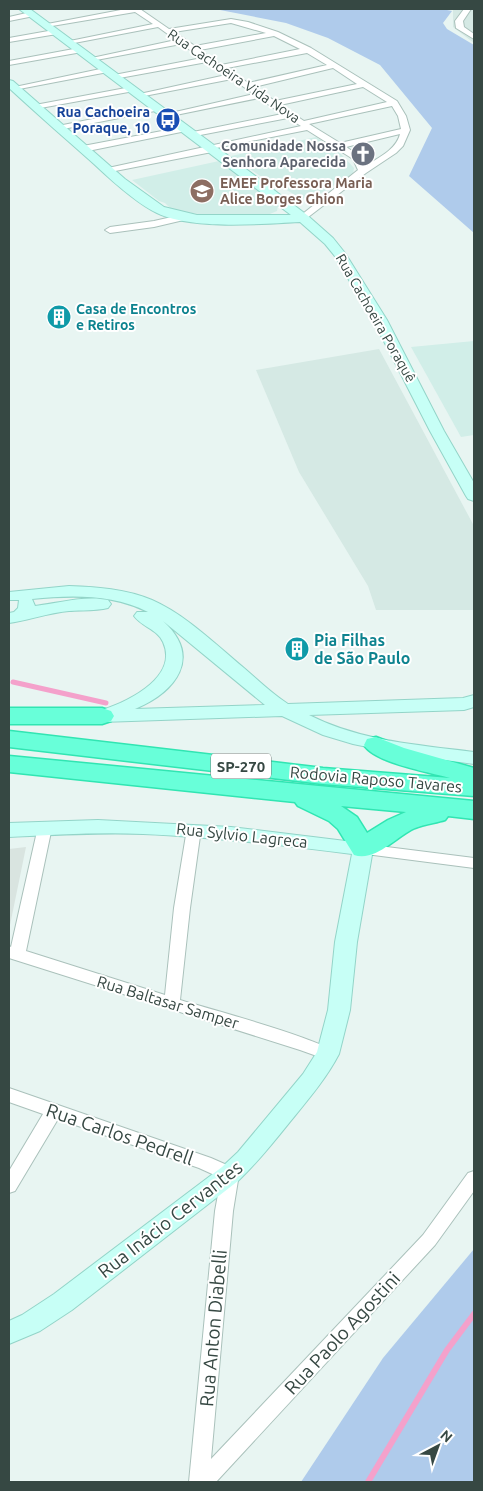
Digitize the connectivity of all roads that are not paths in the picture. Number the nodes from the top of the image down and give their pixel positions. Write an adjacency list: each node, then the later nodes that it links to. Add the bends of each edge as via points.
1 (137, 9): 5 (street, Rua Cachoeira Vida Nova); 6 (street)
2 (467, 9): 9 (street, via 460,28)
3 (27, 10): 4 (street); 6 (street, Rua Cachoeira Poraquê)
4 (9, 18)
5 (159, 25): 7 (street, Rua Cachoeira Vida Nova); 12 (street)
6 (50, 28): 10 (street); 12 (street, Rua Cachoeira Poraquê)
7 (168, 31): 8 (street, via 236,21); 11 (street, Rua Cachoeira Vida Nova)
8 (275, 34): 13 (street); 15 (street)
9 (474, 37)
10 (9, 40)
11 (183, 41): 13 (street, Rua Cachoeira Vida Nova); 16 (street)
12 (68, 42): 14 (street, Rua Cachoeira Poraquê)
13 (194, 49): 17 (street, Rua Cachoeira Vida Nova)
14 (79, 50): 16 (street, Rua Cachoeira Poraquê); 18 (street)
15 (308, 50): 19 (street); 20 (street)
16 (91, 59): 21 (street, Rua Cachoeira Poraquê)
17 (208, 59): 20 (street, Rua Cachoeira Vida Nova); 21 (street)
18 (9, 63)
19 (333, 66): 23 (street); 25 (street)
20 (221, 67): 22 (street, Rua Cachoeira Vida Nova)
21 (110, 74): 24 (street); 26 (street, Rua Cachoeira Poraquê)
22 (234, 76): 25 (street, Rua Cachoeira Vida Nova); 26 (street)
23 (363, 85): 28 (street); 29 (street)
24 (12, 86): 30 (street)
25 (248, 86): 27 (street, Rua Cachoeira Vida Nova)
26 (135, 92): 30 (street); 31 (street, Rua Cachoeira Poraquê)
27 (261, 96): 29 (street, Rua Cachoeira Vida Nova); 31 (street)
28 (394, 103): 33 (street); 35 (street, via 403,116)
29 (274, 104): 32 (street, Rua Cachoeira Vida Nova)
30 (35, 107): 34 (street)
31 (161, 112): 34 (street); 36 (street, Rua Cachoeira Poraquê)
32 (289, 114): 33 (street, Rua Cachoeira Vida Nova); 36 (street)
33 (306, 125): 37 (street, Rua Cachoeira Vida Nova); 38 (street)
34 (58, 128): 39 (street)
35 (406, 130): 37 (street); 41 (street, via 399,146 391,154)
36 (188, 132): 38 (street, Rua Cachoeira Poraquê); 39 (street)
37 (340, 146): 41 (street, Rua Cachoeira Vida Nova, via 357,158)
38 (211, 148): 40 (street); 43 (street, Rua Cachoeira Poraquê)
39 (83, 149): 40 (street)
40 (108, 171): 42 (street, via 160,210)
41 (363, 171): 43 (street)
42 (185, 217): 43 (street); 44 (street)
43 (303, 218): 45 (street, Rua Cachoeira Poraquê, via 339,253 380,320)
44 (110, 230)
45 (474, 496)
46 (11, 596): 47 (street, via 28,605); 50 (street, Rodovia Raposo Tavares, via 63,591 140,601 182,627)
47 (14, 619): 52 (street, via 86,604 116,606 152,621 168,635 176,661 166,680 148,696)
48 (474, 701): 49 (street, via 464,704)
49 (328, 708): 50 (street); 54 (street, via 339,723)
50 (284, 710): 52 (street); 54 (street, Rodovia Raposo Tavares)
51 (9, 716): 52 (highway)
52 (102, 716)
53 (9, 739): 59 (highway, Rodovia Raposo Tavares / SP-270, via 323,776)
54 (367, 742): 55 (street, Rodovia Raposo Tavares); 57 (highway, via 395,754)
55 (474, 758)
56 (9, 764): 58 (highway, Rodovia Raposo Tavares / SP-270)
57 (474, 776)
58 (287, 792): 59 (highway, Rodovia Raposo Tavares / SP-270); 63 (highway, via 338,815 348,823)
59 (472, 802): 63 (highway, via 405,821)
60 (45, 827): 61 (street, Rua Sylvio Lagreca, via 122,825); 62 (street, Rua Sylvio Lagreca); 65 (street, via 34,884)
61 (194, 829): 63 (street, Rua Sylvio Lagreca); 66 (street)
62 (9, 830)
63 (363, 849): 64 (street, Rua Sylvio Lagreca); 67 (street, Rua Inácio Cervantes, via 346,942 339,1010)
64 (474, 863)
65 (13, 953): 66 (street, Rua Baltasar Samper)
66 (172, 1004): 67 (street, Rua Baltasar Samper)
67 (328, 1054): 70 (street, Rua Inácio Cervantes, via 305,1087)
68 (9, 1096): 69 (street, Rua Carlos Pedrell)
69 (54, 1111): 70 (street, Rua Carlos Pedrell); 72 (street)
70 (230, 1174): 73 (street, Rua Inácio Cervantes, via 63,1302); 74 (street, Rua Anton Diabelli)
71 (474, 1178): 75 (street, Rua Paolo Agostini, via 429,1240)
72 (9, 1186)
73 (9, 1333)
74 (199, 1482)
75 (203, 1482)

